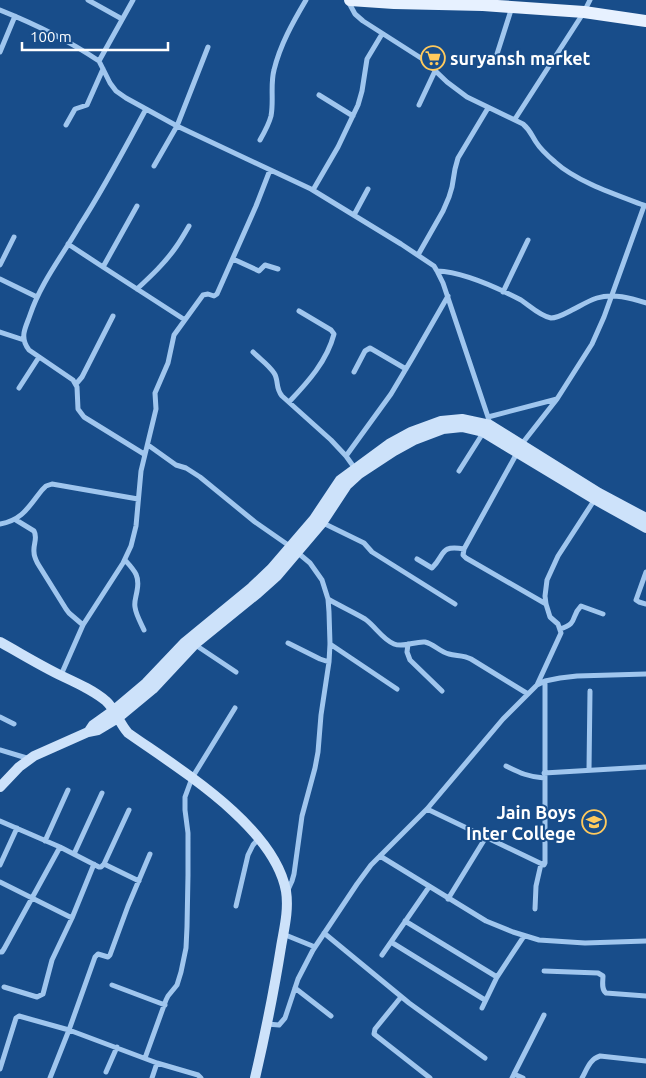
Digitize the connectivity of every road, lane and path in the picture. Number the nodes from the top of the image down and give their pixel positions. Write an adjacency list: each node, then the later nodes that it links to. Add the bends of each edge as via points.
1 (88, 0): 10 (street)
2 (132, 0): 10 (street)
3 (306, 0): 27 (street, via 276,61 271,116)
4 (349, 0): 5 (main road); 12 (street, via 355,14)
5 (514, 4): 6 (main road); 15 (street)
6 (587, 6): 8 (main road); 11 (main road); 24 (street)
7 (0, 10): 9 (street)
8 (646, 13)
9 (15, 16): 14 (street); 16 (street, via 79,47)
10 (122, 19): 16 (street)
11 (646, 21)
12 (382, 34): 18 (street, via 417,55); 23 (street, via 367,59 362,91)
13 (208, 47): 26 (street)
14 (0, 52)
15 (497, 54)
16 (99, 61): 17 (street)
17 (103, 69): 22 (street, via 116,90); 25 (street, via 87,105 75,109)
18 (435, 71): 20 (street); 21 (street, via 467,97)
19 (319, 95): 23 (street)
20 (418, 104)
21 (488, 108): 24 (street); 39 (street, via 458,158 449,197)
22 (146, 109): 26 (street); 38 (street)
23 (353, 116): 31 (street)
24 (515, 119): 33 (street, via 529,128 543,151 568,172)
25 (66, 125)
26 (177, 126): 28 (street); 29 (street)
27 (260, 140)
28 (154, 166)
29 (270, 170): 31 (street); 40 (street)
30 (368, 188): 34 (street)
31 (313, 190): 34 (street)
32 (137, 206): 42 (street)
33 (645, 206): 49 (street)
34 (354, 215): 39 (street)
35 (189, 226): 46 (street, via 168,258)
36 (14, 237): 41 (street)
37 (528, 240): 47 (street)
38 (68, 244): 42 (street); 50 (street)
39 (418, 255): 44 (street)
40 (233, 258): 43 (street, via 259,271 265,265); 54 (street, via 217,294 203,295)
41 (0, 265)
42 (103, 268): 46 (street)
43 (278, 269)
44 (438, 270): 47 (street, via 458,274); 48 (street)
45 (0, 278): 50 (street)
46 (137, 289): 54 (street)
47 (504, 292): 49 (street, via 550,318 561,316 594,299)
48 (448, 296): 59 (street); 65 (street)
49 (612, 296): 51 (street); 63 (street, via 592,344)
50 (37, 297): 56 (street, via 25,328)
51 (646, 303)
52 (299, 311): 64 (street, via 334,334 322,362)
53 (113, 316): 61 (street)
54 (185, 320): 66 (street, via 174,335 168,363 155,393 156,409)
55 (0, 332): 56 (street)
56 (24, 340): 58 (street, via 25,346)
57 (253, 352): 64 (street, via 274,373 277,389)
58 (39, 357): 61 (street); 62 (street)
59 (406, 369): 60 (street, via 370,348); 69 (street)
60 (354, 372)
61 (76, 384): 68 (street, via 78,409 84,417)
62 (19, 388)
63 (557, 399): 65 (street); 67 (street)
64 (289, 402): 69 (street)
65 (488, 427): 67 (main road); 70 (main road, via 462,418 441,421 389,444); 71 (street)
66 (148, 445): 68 (street); 79 (street, via 200,477)
67 (519, 448): 72 (main road); 80 (street)
68 (144, 454): 73 (street)
69 (346, 456): 70 (street)
70 (357, 471): 76 (main road, via 340,480)
71 (459, 471)
72 (596, 496): 74 (main road); 78 (main road); 86 (street, via 551,569)
73 (138, 499): 75 (street, via 52,484 46,486); 81 (street, via 136,526)
74 (646, 518)
75 (16, 520): 77 (street); 89 (street, via 34,530 38,564 61,603)
76 (318, 521): 79 (main road); 85 (street, via 364,543 372,552)
77 (0, 524)
78 (646, 528)
79 (294, 549): 84 (street, via 314,568); 93 (main road)
80 (464, 549): 82 (street, via 446,549 432,568); 86 (street, via 466,558)
81 (125, 560): 89 (street); 91 (street, via 137,575 134,606)
82 (416, 560)
83 (646, 572): 87 (street, via 636,600)
84 (328, 599): 95 (street); 96 (street, via 364,619 393,644)
85 (455, 604)
86 (546, 604): 90 (street, via 550,617)
87 (646, 604)
88 (603, 614): 90 (street, via 581,606 572,624)
89 (83, 625): 100 (street)
90 (560, 629): 102 (street, via 560,638)
91 (144, 630)
92 (0, 642): 100 (main road)
93 (191, 642): 98 (street); 108 (main road)
94 (288, 642): 97 (street)
95 (330, 644): 97 (street); 103 (street)
96 (408, 644): 104 (street, via 410,660); 106 (street, via 429,643 450,655 465,656)
97 (329, 662): 139 (street, via 315,768 302,816 294,874)
98 (236, 672)
99 (646, 674): 101 (street, via 577,676)
100 (61, 676): 108 (main road, via 96,693)
101 (545, 681): 102 (street); 116 (street)
102 (537, 685): 106 (street)
103 (397, 689)
104 (442, 690)
105 (590, 691): 115 (street)
106 (528, 694): 121 (street)
107 (235, 708): 117 (street)
108 (116, 714): 112 (main road, via 93,725 88,732); 117 (main road, via 128,733)
109 (0, 717): 110 (street)
110 (14, 724)
111 (0, 750): 112 (street)
112 (30, 759): 118 (main road)
113 (506, 766): 116 (street, via 525,775)
114 (646, 767): 115 (street)
115 (589, 770): 116 (street)
116 (544, 776): 135 (street, via 545,863)
117 (192, 778): 126 (main road); 162 (street, via 185,802 188,833 186,948 177,985)
118 (2, 781)
119 (68, 790): 127 (street)
120 (102, 793): 129 (street)
121 (427, 809): 125 (street); 131 (street)
122 (128, 810): 134 (street)
123 (0, 821): 124 (street)
124 (17, 828): 127 (street); 132 (street)
125 (486, 836): 135 (street); 141 (street)
126 (260, 838): 139 (main road, via 276,862); 142 (street, via 248,855)
127 (45, 841): 128 (street)
128 (60, 847): 129 (street); 140 (street)
129 (74, 854): 133 (street)
130 (150, 854): 136 (street)
131 (380, 856): 138 (street); 146 (street)
132 (0, 864)
133 (94, 864): 134 (street, via 100,867); 144 (street)
134 (104, 864): 136 (street)
135 (541, 864): 143 (street)
136 (139, 881): 167 (street, via 110,955 98,954 95,957)
137 (0, 882): 140 (street)
138 (429, 887): 141 (street); 145 (street)
139 (286, 892): 147 (main road)
140 (32, 898): 144 (street); 152 (street)
141 (448, 899): 148 (street, via 486,921)
142 (236, 906)
143 (535, 909)
144 (72, 918): 157 (street, via 52,960 42,995 37,997)
145 (406, 921): 150 (street); 155 (street)
146 (324, 933): 151 (street); 160 (street)
147 (283, 934): 151 (street); 166 (main road)
148 (524, 936): 149 (street, via 586,943); 155 (street)
149 (646, 941)
150 (391, 942): 153 (street); 161 (street)
151 (315, 947): 158 (street)
152 (0, 952)
153 (382, 955)
154 (544, 971): 159 (street, via 598,973 603,976 603,991 606,993)
155 (497, 977): 161 (street)
156 (112, 985): 162 (street)
157 (4, 987)
158 (295, 988): 165 (street); 166 (street, via 282,1023)
159 (646, 996)
160 (402, 997): 170 (street); 180 (street, via 374,1034)
161 (485, 1000): 163 (street)
162 (165, 1005): 169 (street)
163 (482, 1008)
164 (544, 1015): 175 (street)
165 (331, 1016)
166 (267, 1024): 179 (main road)
167 (69, 1030): 168 (street); 173 (street, via 18,1016); 176 (street)
168 (117, 1047): 169 (street); 174 (street)
169 (145, 1058): 172 (street)
170 (485, 1058)
171 (646, 1061): 182 (street, via 596,1057)
172 (157, 1063): 177 (street); 178 (street)
173 (0, 1069)
174 (106, 1072)
175 (513, 1076): 181 (street)
176 (50, 1078)
177 (152, 1078)
178 (201, 1078)
179 (255, 1078)
180 (430, 1078)
181 (523, 1078)
182 (582, 1078)

